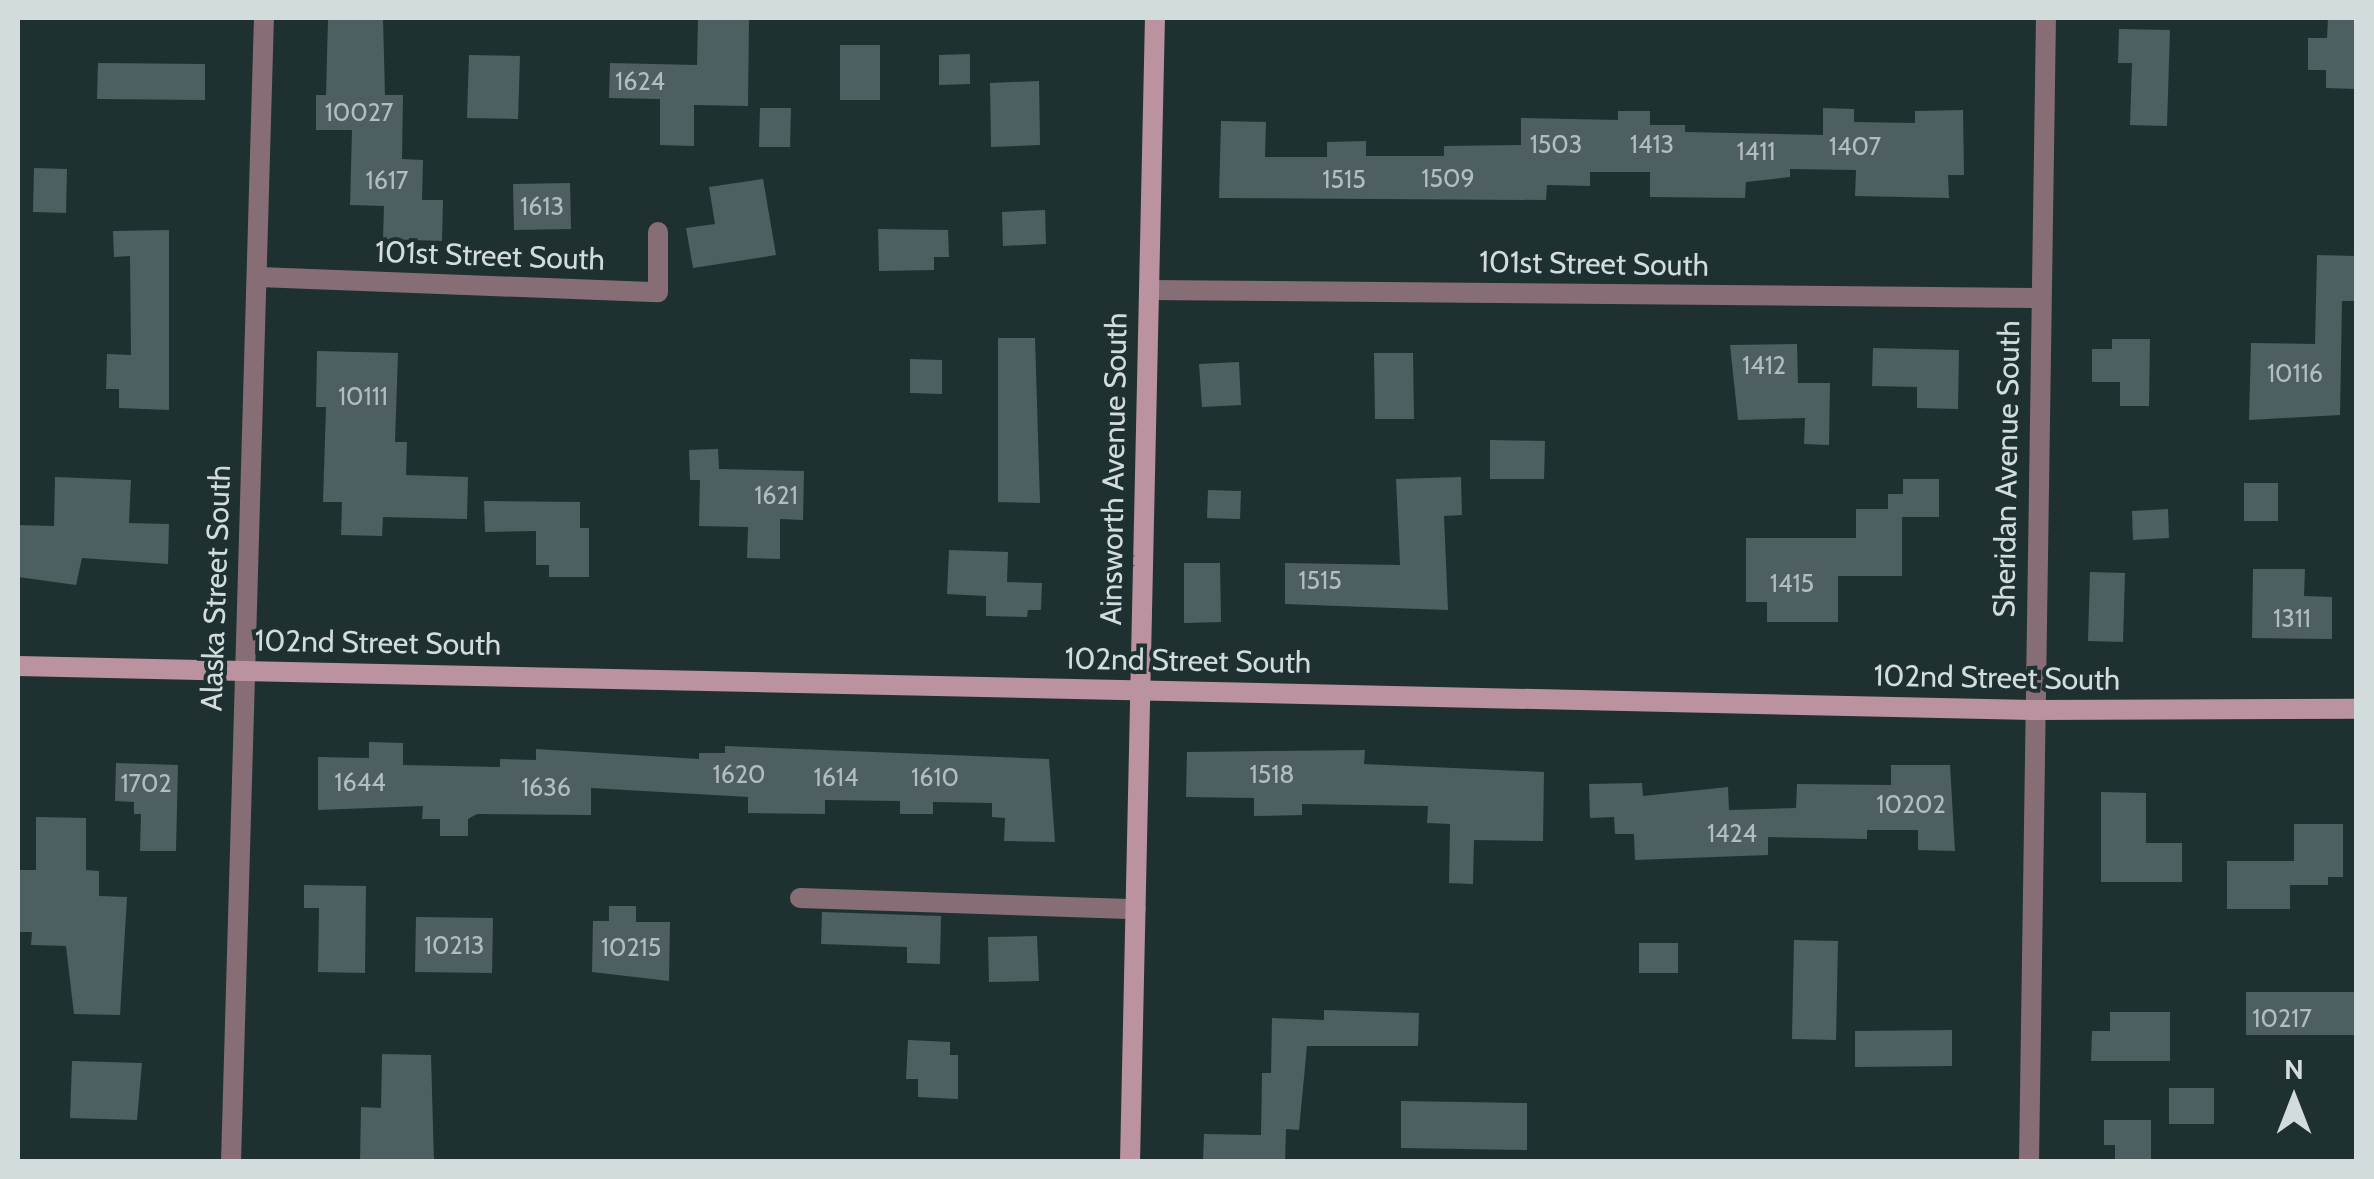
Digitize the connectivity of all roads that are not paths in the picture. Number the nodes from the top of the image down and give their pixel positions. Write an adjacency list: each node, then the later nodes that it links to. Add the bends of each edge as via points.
1 (264, 18): 5 (street, Alaska Street South)
2 (1155, 18): 6 (street, Ainsworth Avenue South)
3 (2046, 18): 7 (street, Sheridan Avenue South)
4 (658, 232): 5 (street, 101st Street South, via 658,292)
5 (259, 278): 9 (street, Alaska Street South)
6 (1148, 290): 7 (street, 101st Street South); 10 (street, Ainsworth Avenue South)
7 (2040, 298): 12 (street, Sheridan Avenue South)
8 (18, 666): 9 (street, 102nd Street South)
9 (242, 670): 10 (street, 102nd Street South); 15 (street, Alaska Street South)
10 (1139, 690): 12 (street, 102nd Street South); 14 (street, Ainsworth Avenue South)
11 (2356, 709): 12 (street, 102nd Street South)
12 (2034, 710): 17 (street, Sheridan Avenue South)
13 (800, 898): 14 (street)
14 (1136, 909): 16 (street, Ainsworth Avenue South)
15 (231, 1162)
16 (1130, 1162)
17 (2029, 1162)

